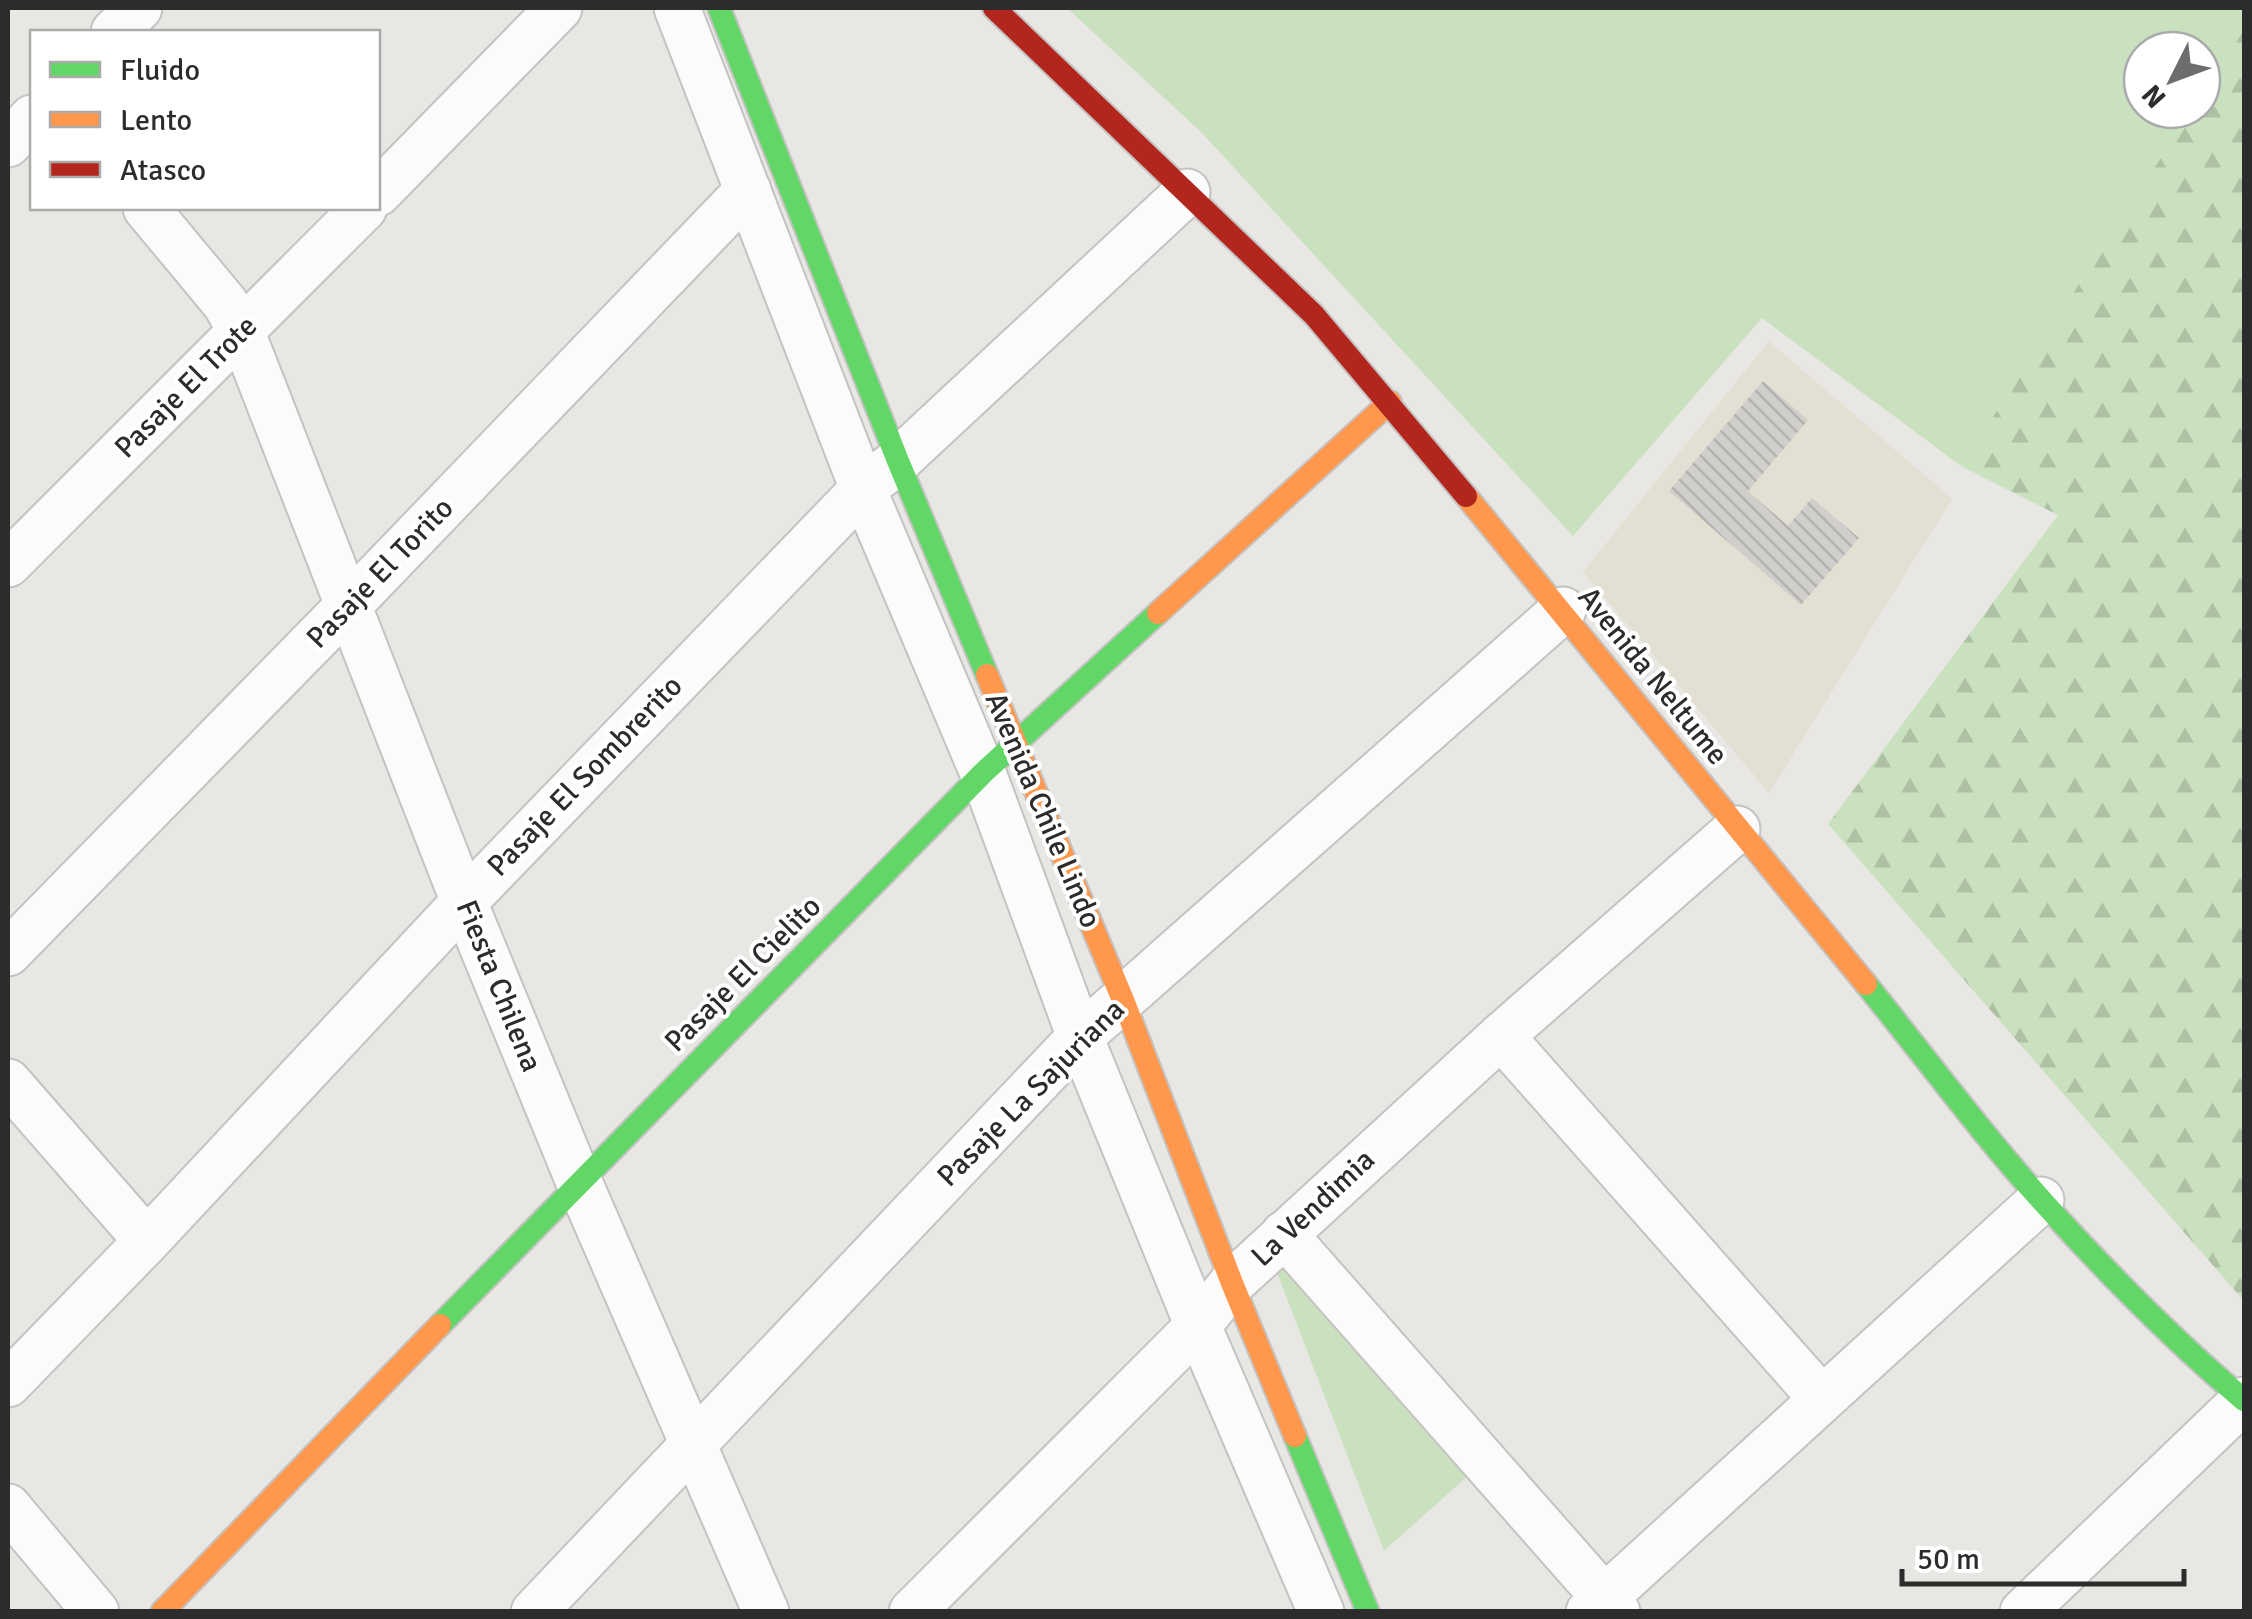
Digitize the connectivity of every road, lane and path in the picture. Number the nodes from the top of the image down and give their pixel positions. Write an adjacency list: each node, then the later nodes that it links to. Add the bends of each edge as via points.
1 (138, 8): 6 (street)
2 (559, 8): 10 (street)
3 (676, 8): 9 (street, Avenida Chile Lindo)
4 (718, 8): 16 (street, Avenida Chile Lindo)
5 (994, 8): 11 (street, Avenida Neltume)
6 (116, 30)
7 (30, 120): 8 (street)
8 (8, 144)
9 (748, 190): 17 (street, Avenida Chile Lindo); 19 (street, Pasaje El Torito)
10 (380, 191)
11 (1187, 192): 15 (street, Avenida Neltume, via 1302,302); 16 (street, Pasaje El Sombrerito)
12 (148, 210): 14 (street, Fiesta Chilena)
13 (362, 210): 14 (street, Pasaje El Trote)
14 (242, 332): 18 (street, Pasaje El Trote); 19 (street, Fiesta Chilena)
15 (1390, 402): 20 (street, Avenida Neltume); 21 (street, Pasaje El Cielito)
16 (898, 460): 17 (street, Pasaje El Sombrerito); 21 (street, Avenida Chile Lindo)
17 (862, 489): 21 (street, Avenida Chile Lindo); 23 (street, Pasaje El Sombrerito)
18 (8, 564)
19 (348, 607): 23 (street, Fiesta Chilena); 24 (street, Pasaje El Torito)
20 (1563, 610): 22 (street, Avenida Neltume); 25 (street, Pasaje La Sajuriana)
21 (999, 759): 25 (street, Avenida Chile Lindo); 27 (street, Avenida Chile Lindo); 29 (street, Pasaje El Cielito)
22 (1737, 829): 26 (street, La Vendimia); 30 (street, Avenida Neltume)
23 (464, 902): 29 (street, Fiesta Chilena); 32 (street, Pasaje El Sombrerito)
24 (8, 953)
25 (1123, 1000): 27 (street, Pasaje La Sajuriana); 33 (street, Avenida Chile Lindo)
26 (1501, 1036): 31 (street, La Vendimia); 36 (street)
27 (1080, 1037): 34 (street, Avenida Chile Lindo); 38 (street, Pasaje La Sajuriana)
28 (8, 1082): 32 (street)
29 (579, 1182): 38 (street, Fiesta Chilena); 44 (street, Pasaje El Cielito)
30 (2041, 1200): 36 (street); 37 (street, Avenida Neltume, via 2128,1293)
31 (1284, 1234): 33 (street, La Vendimia); 41 (street)
32 (147, 1241): 35 (street, Pasaje El Sombrerito)
33 (1232, 1283): 34 (street, La Vendimia); 40 (street, Avenida Chile Lindo)
34 (1198, 1326): 42 (street, Avenida Chile Lindo); 47 (street, La Vendimia)
35 (8, 1384)
36 (1821, 1398): 41 (street)
37 (2244, 1400): 48 (street)
38 (694, 1443): 45 (street, Pasaje La Sajuriana); 46 (street, Fiesta Chilena)
39 (8, 1507): 43 (street)
40 (1360, 1592): 42 (street)
41 (1604, 1607)
42 (1315, 1608)
43 (96, 1612)
44 (162, 1612)
45 (534, 1612)
46 (766, 1612)
47 (912, 1612)
48 (2024, 1612)

